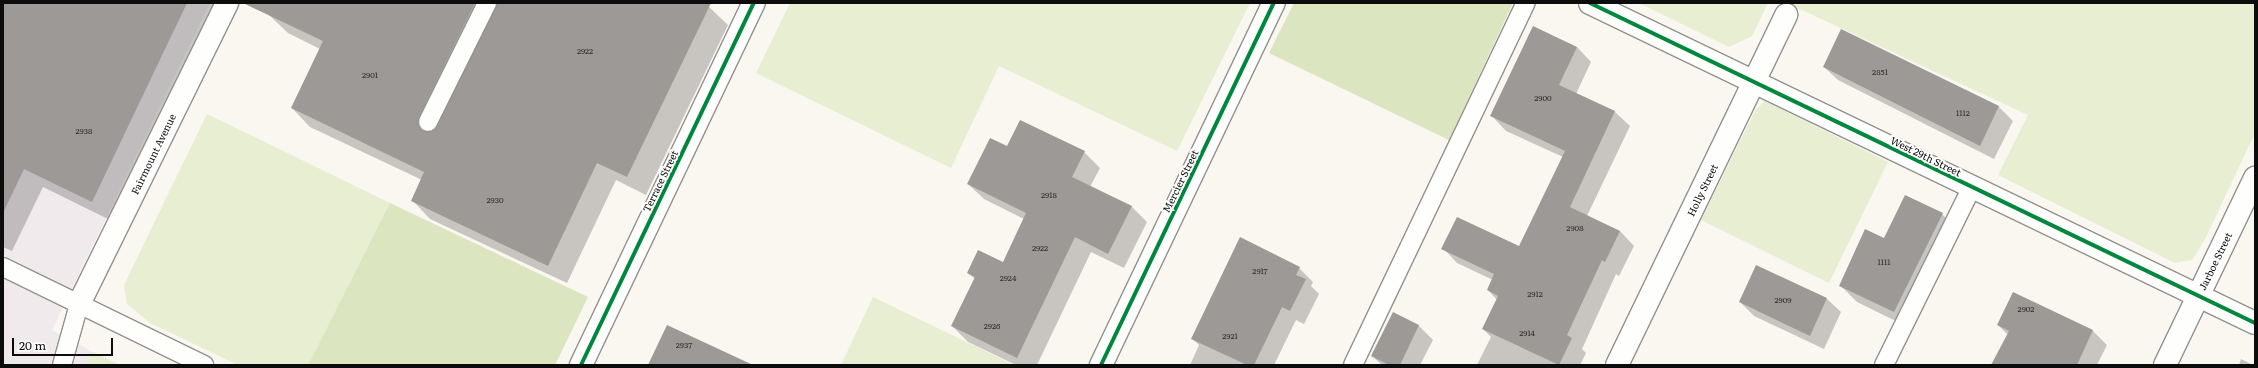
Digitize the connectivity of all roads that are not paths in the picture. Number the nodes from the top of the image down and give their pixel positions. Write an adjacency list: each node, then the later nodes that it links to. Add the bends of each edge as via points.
1 (227, 3): 14 (street, Fairmount Avenue)
2 (487, 3): 9 (lane)
3 (754, 3): 18 (street, Terrace Street)
4 (1274, 3): 19 (street, Mercier Street)
5 (1526, 3): 20 (lane)
6 (1590, 3): 8 (street, West 29th Street)
7 (1786, 15): 8 (street, Holly Street)
8 (1754, 82): 11 (street, West 29th Street); 21 (street, Holly Street)
9 (428, 122)
10 (2255, 178): 13 (street, Jarboe Street)
11 (1972, 187): 13 (street, West 29th Street); 22 (lane)
12 (3, 267): 14 (lane)
13 (2199, 295): 15 (street, West 29th Street); 23 (street, Jarboe Street)
14 (79, 304): 16 (lane); 17 (lane)
15 (2255, 323)
16 (62, 365)
17 (204, 365)
18 (581, 365)
19 (1101, 365)
20 (1353, 365)
21 (1618, 365)
22 (1884, 365)
23 (2165, 365)

